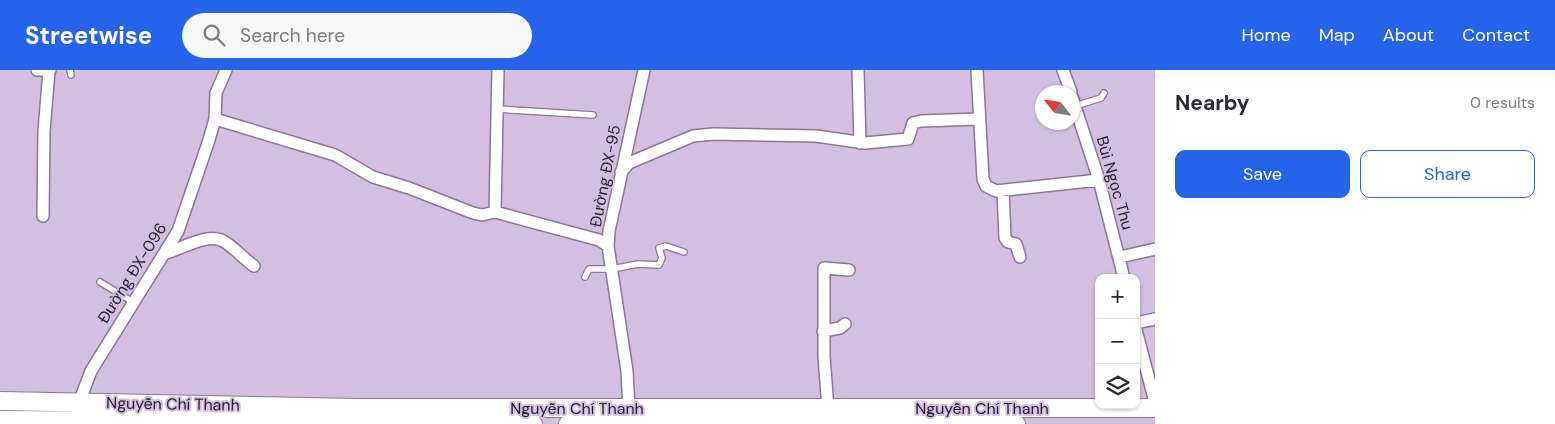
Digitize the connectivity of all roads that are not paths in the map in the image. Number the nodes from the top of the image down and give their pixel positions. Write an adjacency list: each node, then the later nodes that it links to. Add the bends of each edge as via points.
1 (37, 70): 2 (street)
2 (49, 70): 22 (street)
3 (226, 70): 14 (street, Đường ĐX-096, via 216,93)
4 (498, 70): 12 (street)
5 (644, 70): 18 (street, Đường ĐX-95)
6 (858, 70): 17 (street)
7 (977, 70): 15 (street)
8 (1063, 70): 9 (street)
9 (1068, 85)
10 (1104, 93): 11 (lane, via 1101,98)
11 (1080, 100)
12 (496, 109): 13 (lane); 21 (street)
13 (594, 115)
14 (214, 119): 21 (street, via 335,155 373,177 473,213); 26 (street, Đường ĐX-096, via 190,202)
15 (978, 119): 17 (street, via 921,120 913,123 908,139); 20 (street, via 983,179 986,186 996,191)
16 (1080, 120): 19 (street, Bùi Ngọc Thu)
17 (860, 143): 18 (street, via 816,136 692,136 629,163)
18 (621, 172): 23 (street, Đường ĐX-95)
19 (1099, 180): 20 (street); 28 (street, Bùi Ngọc Thu)
20 (1003, 190): 27 (street, via 1005,238 1016,244)
21 (495, 212): 23 (street, via 599,240)
22 (43, 216)
23 (608, 246): 30 (street, Đường ĐX-95)
24 (1155, 249): 28 (street)
25 (684, 252): 30 (lane, via 666,246 659,248 662,258 659,266 638,264)
26 (166, 253): 29 (street, via 206,238 222,240); 35 (street, Đường ĐX-096)
27 (1020, 257)
28 (1120, 257): 32 (street, Bùi Ngọc Thu)
29 (254, 266)
30 (612, 269): 33 (lane, via 589,269); 47 (street, Đường ĐX-95, via 627,371)
31 (848, 270): 39 (street, via 824,268)
32 (1123, 274)
33 (585, 277)
34 (100, 282): 35 (lane)
35 (134, 302): 42 (street, Đường ĐX-096, via 91,370)
36 (1155, 319): 37 (street)
37 (1140, 322)
38 (845, 324): 39 (street)
39 (823, 331): 46 (street)
40 (1140, 345): 43 (street)
41 (0, 401): 42 (main road, Nguyễn Chí Thanh)
42 (78, 402): 47 (main road, Nguyễn Chí Thanh, via 368,408); 49 (street, Đường ĐX-096)
43 (1155, 402)
44 (1155, 408): 45 (main road, Nguyễn Chí Thanh)
45 (992, 415): 46 (main road, Nguyễn Chí Thanh); 51 (main road, Nguyễn Chí Thanh); 54 (main road, Nguyễn Chí Thanh)
46 (829, 416): 47 (main road, Nguyễn Chí Thanh); 51 (main road, Nguyễn Chí Thanh)
47 (629, 419): 53 (main road, Nguyễn Chí Thanh)
48 (0, 420): 49 (main road, Nguyễn Chí Thanh)
49 (76, 422): 50 (main road, Nguyễn Chí Thanh)
50 (364, 423): 52 (main road, Nguyễn Chí Thanh)
51 (901, 423)
52 (532, 424)
53 (568, 424)
54 (1016, 424)

